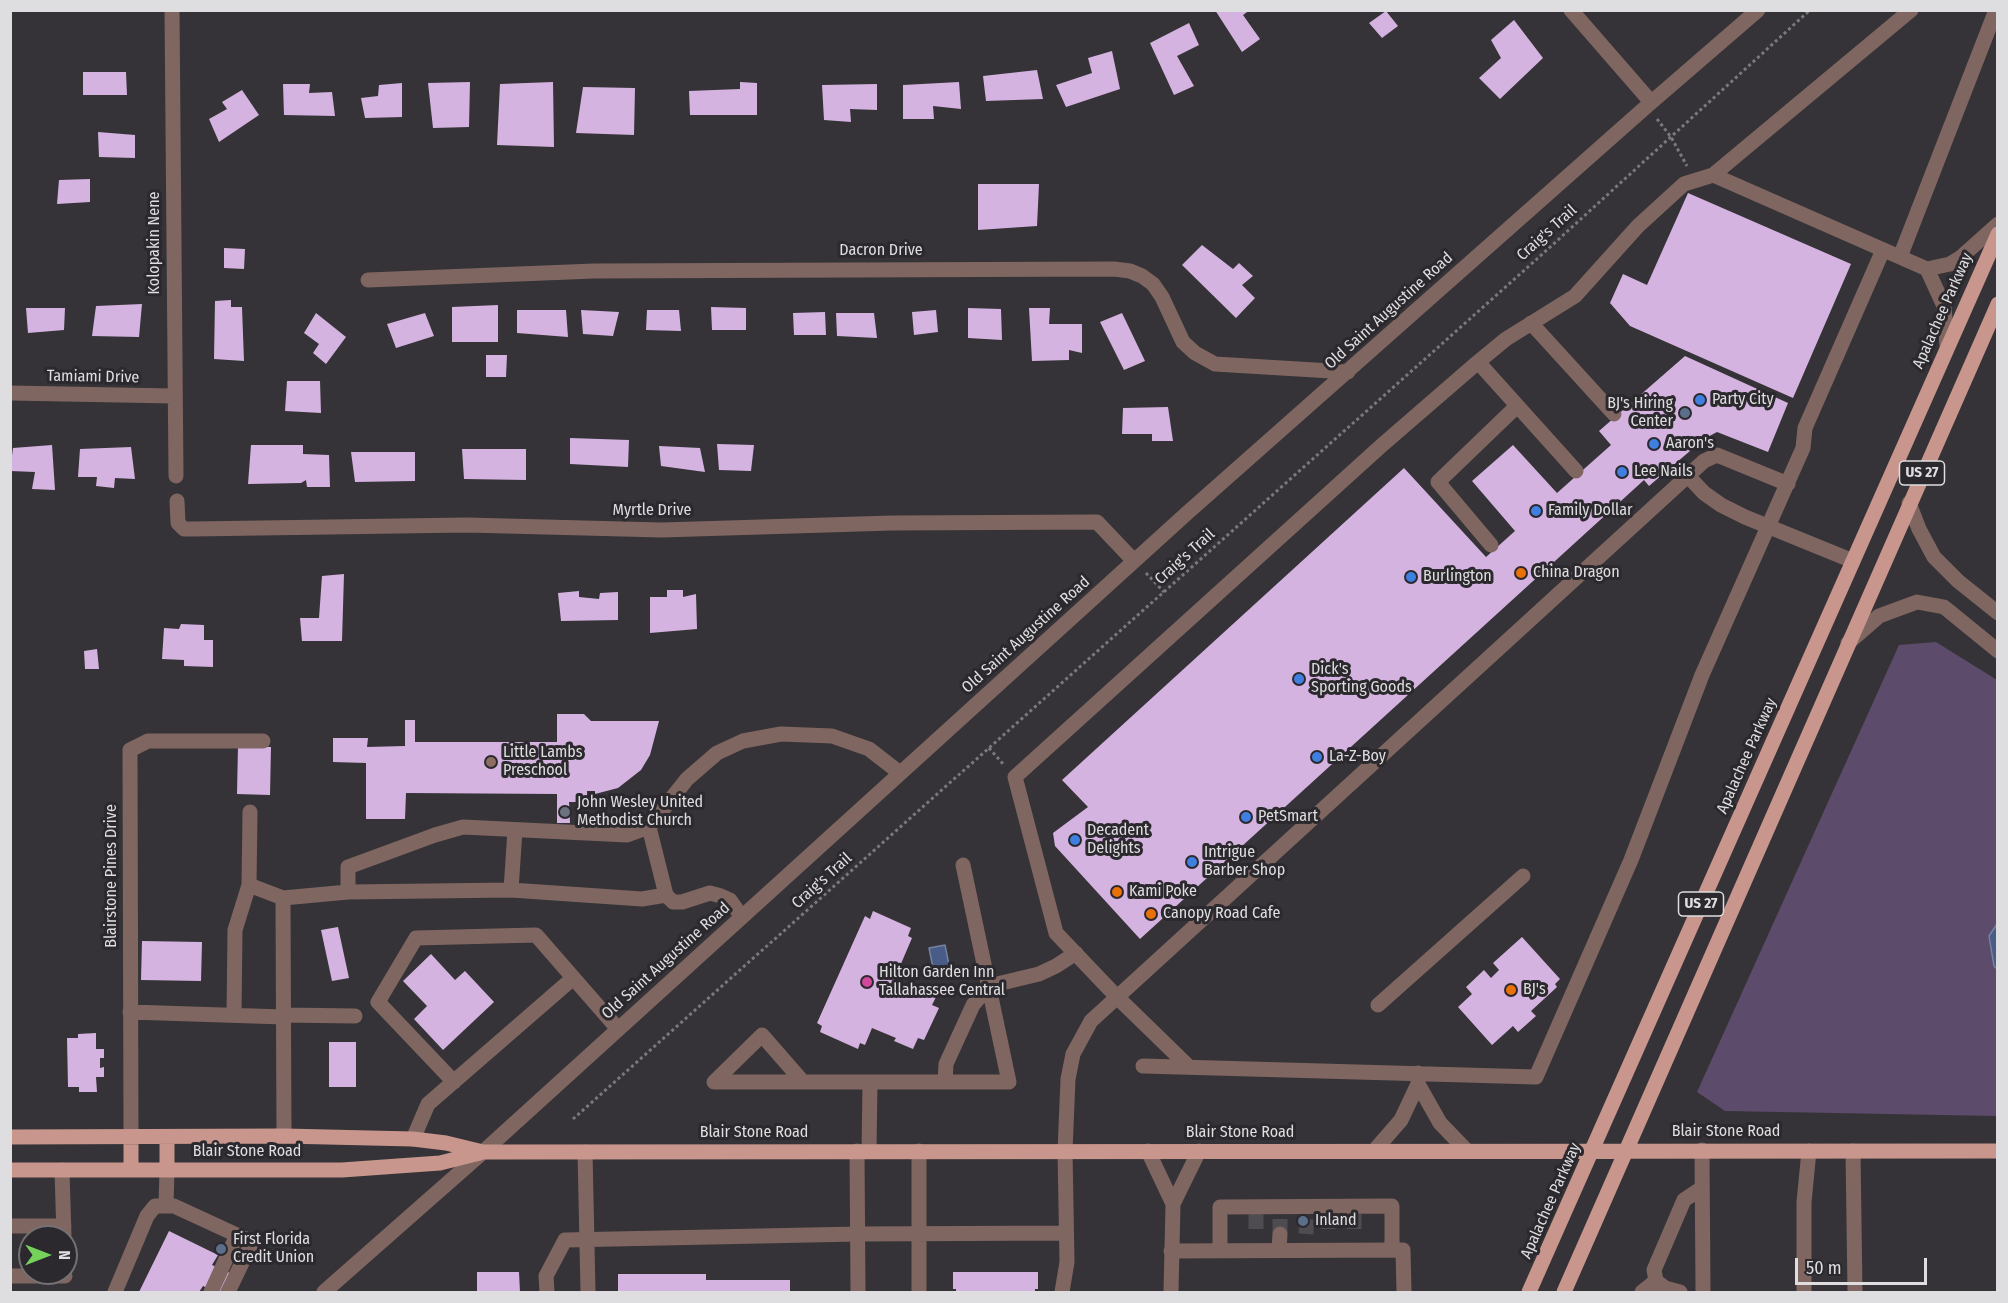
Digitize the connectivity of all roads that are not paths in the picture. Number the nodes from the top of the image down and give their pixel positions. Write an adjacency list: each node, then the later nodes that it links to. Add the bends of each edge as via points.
1 (172, 10): 20 (street, Kolopakin Nene)
2 (1571, 10): 6 (street)
3 (1758, 10): 6 (street, Old Saint Augustine Road)
4 (1911, 10): 7 (street)
5 (1996, 10): 11 (street)
6 (1649, 104): 18 (street, Old Saint Augustine Road)
7 (1713, 176): 10 (street); 15 (street, via 1684,184 1638,226 1575,296)
8 (1998, 224): 12 (street, via 1960,258)
9 (1998, 234): 16 (main road, Apalachee Parkway / US 27)
10 (1883, 250): 11 (street); 26 (street, via 1805,428 1803,448)
11 (1900, 257): 12 (street)
12 (1927, 269): 16 (street, via 1944,306)
13 (368, 280): 18 (street, Dacron Drive, via 594,271 1114,268 1130,271 1153,284 1183,342 1215,364)
14 (1998, 303): 28 (main road, US 27)
15 (1531, 323): 17 (street); 22 (street)
16 (1947, 346): 32 (main road, Apalachee Parkway / US 27)
17 (1478, 362): 21 (street); 49 (street, via 1015,777 1056,933)
18 (1348, 372): 31 (street, Old Saint Augustine Road)
19 (10, 393): 20 (street, Tamiami Drive)
20 (174, 396): 24 (street, Kolopakin Nene)
21 (1517, 406): 23 (street); 30 (street, via 1438,482)
22 (1614, 414)
23 (1576, 471)
24 (176, 476)
25 (1688, 476): 26 (street, via 1717,455); 29 (street, via 1720,505); 52 (street)
26 (1788, 484): 29 (street)
27 (177, 501): 31 (street, Myrtle Drive, via 178,524 192,529 467,525 662,530 1097,522)
28 (1909, 503): 33 (street, via 1934,557); 34 (main road, US 27)
29 (1768, 527): 32 (street); 61 (street, via 1702,675 1631,860 1536,1077)
30 (1491, 545)
31 (1134, 561): 37 (street, Old Saint Augustine Road)
32 (1853, 561): 80 (main road, Apalachee Parkway / US 27)
33 (1998, 613)
34 (1848, 643): 35 (street, via 1879,616 1917,602 1944,607); 71 (main road, US 27)
35 (1998, 651)
36 (263, 741): 54 (street, Blairstone Pines Drive, via 148,741 130,750)
37 (900, 773): 39 (street, via 869,749 832,736 781,734 743,741 717,753 687,779); 48 (street, Old Saint Augustine Road)
38 (250, 812): 43 (street)
39 (649, 827): 40 (street, via 627,835); 46 (street)
40 (514, 830): 44 (street); 45 (street, via 463,827 348,867)
41 (963, 865): 51 (street)
42 (1523, 876): 53 (street)
43 (249, 885): 47 (street); 55 (street, via 235,930)
44 (511, 890): 45 (street); 46 (street, via 642,899)
45 (348, 892): 47 (street)
46 (666, 895): 48 (street, via 673,902 710,893 721,896 730,900)
47 (283, 898): 56 (street)
48 (742, 917): 58 (street, Old Saint Augustine Road)
49 (1076, 953): 51 (street, via 1039,974); 52 (street)
50 (572, 979): 58 (street); 62 (street); 62 (street, via 536,935 416,938 378,1002)
51 (989, 986): 65 (street, via 973,1005 950,1054); 65 (street, via 1009,1082)
52 (1117, 997): 60 (street); 75 (street, via 1091,1021 1073,1054)
53 (1378, 1005)
54 (130, 1012): 55 (street); 68 (street, Blairstone Pines Drive)
55 (234, 1016): 56 (street)
56 (284, 1016): 57 (street); 66 (street)
57 (355, 1016)
58 (618, 1029): 84 (street, Old Saint Augustine Road)
59 (1143, 1066): 60 (street)
60 (1188, 1067): 61 (street)
61 (1418, 1078): 78 (street, via 1401,1120); 79 (street, via 1440,1123)
62 (454, 1082): 70 (street, via 428,1104)
63 (803, 1082): 63 (street, via 762,1035 714,1082 792,1082); 64 (street)
64 (870, 1082): 65 (street); 73 (street)
65 (945, 1082)
66 (284, 1136): 69 (main road, Blair Stone Road); 70 (main road, Blair Stone Road)
67 (10, 1137): 68 (main road, Blair Stone Road)
68 (130, 1137): 69 (main road, Blair Stone Road); 88 (main road)
69 (167, 1137): 89 (main road)
70 (413, 1139): 84 (main road, Blair Stone Road)
71 (1626, 1150): 72 (main road, Blair Stone Road); 80 (main road, Blair Stone Road); 123 (main road, US 27)
72 (1702, 1150): 81 (main road, Blair Stone Road); 90 (street)
73 (863, 1151): 74 (main road, Blair Stone Road); 85 (main road, Blair Stone Road); 95 (street)
74 (919, 1151): 75 (main road, Blair Stone Road); 96 (street)
75 (1065, 1151): 76 (main road, Blair Stone Road); 94 (street)
76 (1148, 1151): 77 (main road, Blair Stone Road); 91 (street)
77 (1199, 1151): 78 (main road, Blair Stone Road); 91 (street)
78 (1374, 1151): 79 (main road, Blair Stone Road)
79 (1467, 1151): 80 (main road, Blair Stone Road)
80 (1593, 1151): 122 (main road, Apalachee Parkway / US 27)
81 (1809, 1151): 82 (main road, Blair Stone Road); 127 (street, via 1804,1202)
82 (1853, 1151): 83 (main road, Blair Stone Road); 128 (street)
83 (1998, 1151)
84 (483, 1152): 85 (main road, Blair Stone Road); 89 (main road, Blair Stone Road, via 440,1162 342,1170); 114 (street, Old Saint Augustine Road)
85 (585, 1152): 102 (street)
86 (10, 1170): 87 (main road, Blair Stone Road)
87 (62, 1170): 88 (main road, Blair Stone Road); 93 (street)
88 (130, 1170): 89 (main road, Blair Stone Road)
89 (167, 1170): 92 (street)
90 (1702, 1188): 110 (street, via 1684,1200 1654,1270); 126 (street)
91 (1173, 1204): 109 (street)
92 (166, 1206): 101 (street, via 174,1206); 111 (street, via 155,1206 147,1216)
93 (64, 1225)
94 (1066, 1233): 96 (street); 119 (street)
95 (858, 1234): 96 (street); 102 (street); 117 (street)
96 (919, 1234): 118 (street)
97 (1256, 1234): 104 (street)
98 (1280, 1234): 105 (street)
99 (1306, 1234): 106 (street)
100 (1328, 1234): 107 (street)
101 (237, 1235): 112 (street); 113 (street, via 252,1242)
102 (587, 1239): 115 (street, via 565,1240 546,1276); 116 (street)
103 (1220, 1250): 104 (street); 108 (street, via 1220,1207 1280,1211 1392,1206); 109 (street)
104 (1256, 1250): 105 (street)
105 (1279, 1250): 106 (street)
106 (1306, 1250): 107 (street)
107 (1327, 1250): 108 (street, via 1354,1242)
108 (1392, 1250): 121 (street, via 1403,1250)
109 (1171, 1251): 120 (street)
110 (1656, 1281): 124 (street); 125 (street)
111 (115, 1293)
112 (212, 1293)
113 (228, 1293)
114 (324, 1293)
115 (547, 1293)
116 (588, 1293)
117 (858, 1293)
118 (919, 1293)
119 (1062, 1293)
120 (1171, 1293)
121 (1404, 1293)
122 (1530, 1293)
123 (1564, 1293)
124 (1642, 1293)
125 (1680, 1293)
126 (1703, 1293)
127 (1804, 1293)
128 (1855, 1293)

